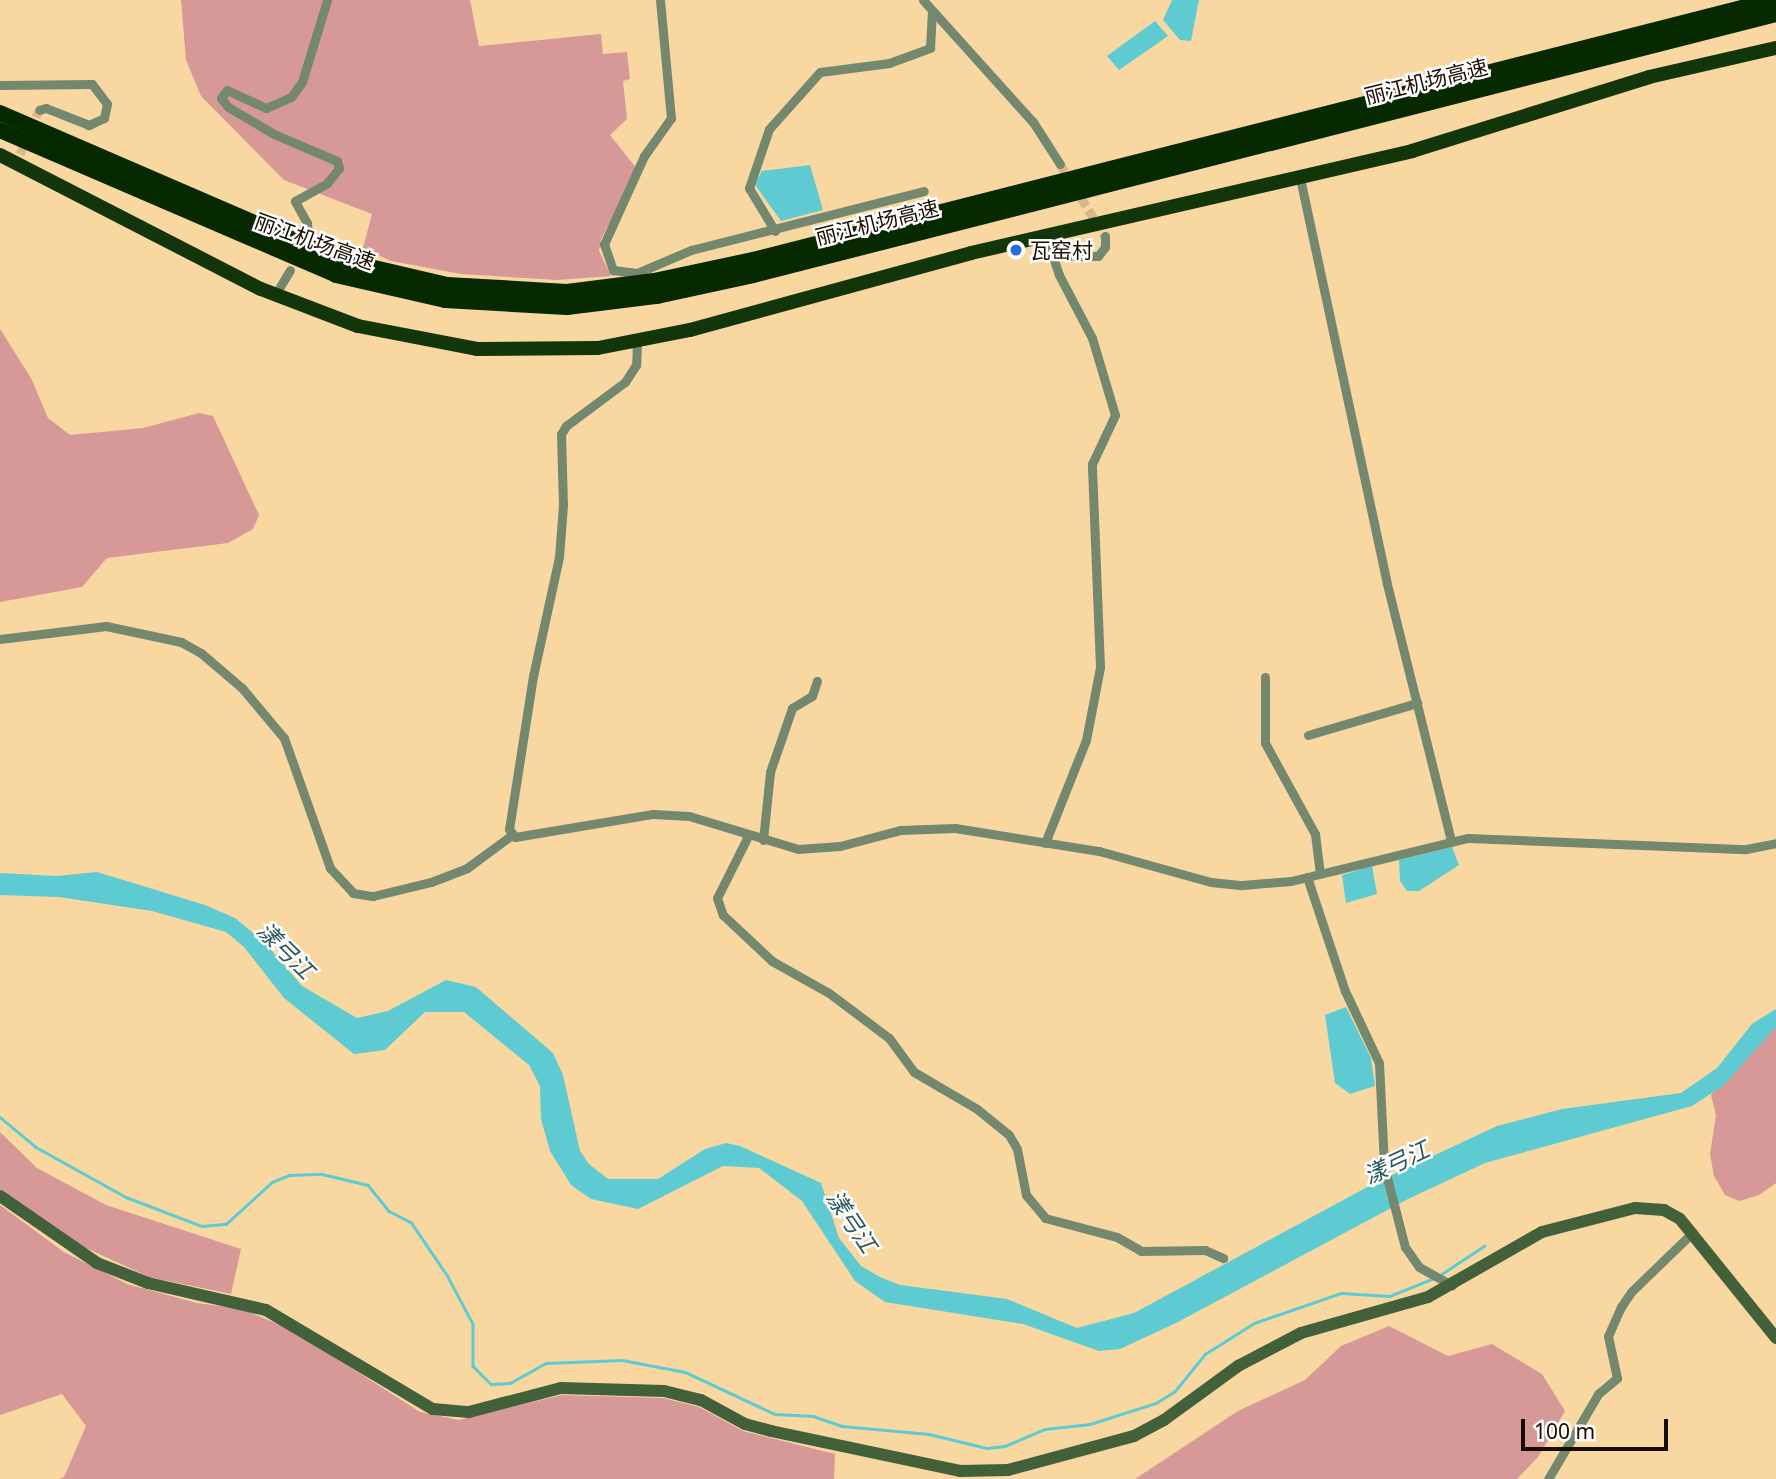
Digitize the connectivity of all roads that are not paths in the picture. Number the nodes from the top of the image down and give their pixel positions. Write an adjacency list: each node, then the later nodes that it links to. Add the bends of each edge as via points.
1 (327, 0): 17 (street, via 302,82 291,97 267,108 227,90 221,98 228,107 274,134 338,161 337,173 327,183 295,201)
2 (660, 0): 16 (street, via 671,118 644,156 604,244 611,268 631,274 691,250)
3 (923, 0): 5 (street)
4 (1773, 0): 10 (highway, 丽江机场高速, via 766,257 654,281 566,292 447,285 340,260)
5 (932, 13): 13 (street, via 1027,115); 16 (street, via 930,48 889,63 820,72 769,129 749,188)
6 (1776, 13): 11 (highway, 丽江机场高速, via 753,275 657,296 582,306 445,300 336,275)
7 (1776, 48): 14 (highway, via 1649,77 1436,145)
8 (0, 85): 9 (street, via 92,84 107,104 104,118 89,125 46,108)
9 (39, 110)
10 (0, 113)
11 (0, 130)
12 (0, 155): 22 (highway, via 19,158)
13 (1060, 164)
14 (1300, 178): 18 (highway); 27 (street)
15 (924, 191): 16 (street)
16 (775, 231)
17 (308, 234)
18 (1046, 236): 20 (street); 23 (highway)
19 (1105, 236): 20 (street, via 1105,247 1098,256)
20 (1051, 256): 33 (street, via 1092,338 1115,415 1092,464 1100,667 1086,740)
21 (290, 270): 22 (street)
22 (275, 295): 23 (highway, via 358,326 451,346 563,350)
23 (637, 342): 29 (street, via 636,365 625,382 561,434 559,557 533,676 509,829)
24 (0, 639): 29 (street, via 106,626 181,642 201,653 242,688 285,738 330,868 353,893 373,896 431,882 467,868)
25 (1265, 677): 35 (street, via 1265,743 1315,834)
26 (817, 681): 31 (street, via 812,696 792,708 774,759)
27 (1417, 703): 28 (street); 32 (street)
28 (1308, 735)
29 (512, 835): 30 (street, via 653,814 689,816)
30 (748, 835): 31 (street); 39 (street, via 717,898 723,915 772,961 829,993 889,1038 914,1072 977,1109 1009,1135 1017,1149 1026,1195 1045,1218 1117,1237 1141,1251 1205,1250)
31 (763, 839): 33 (street, via 813,849 900,830 956,828)
32 (1451, 840): 34 (street, via 1519,838 1746,849); 35 (street)
33 (1045, 843): 36 (street, via 1099,851 1227,885 1274,884)
34 (1776, 843)
35 (1320, 874): 36 (street)
36 (1307, 877): 40 (street, via 1345,991 1379,1063 1384,1166 1395,1218 1412,1259)
37 (0, 1196): 40 (main road, via 97,1263 148,1283 265,1310 433,1409 469,1412 561,1388 664,1391 701,1400 771,1432 960,1471 1008,1470 1124,1440 1164,1420 1238,1366 1301,1333 1412,1303)
38 (1693, 1232): 40 (main road, via 1673,1213 1635,1208 1542,1232); 41 (main road); 42 (street, via 1630,1292 1621,1307 1608,1336 1617,1378 1598,1394)
39 (1223, 1258)
40 (1452, 1285)
41 (1776, 1338)
42 (1548, 1479)

